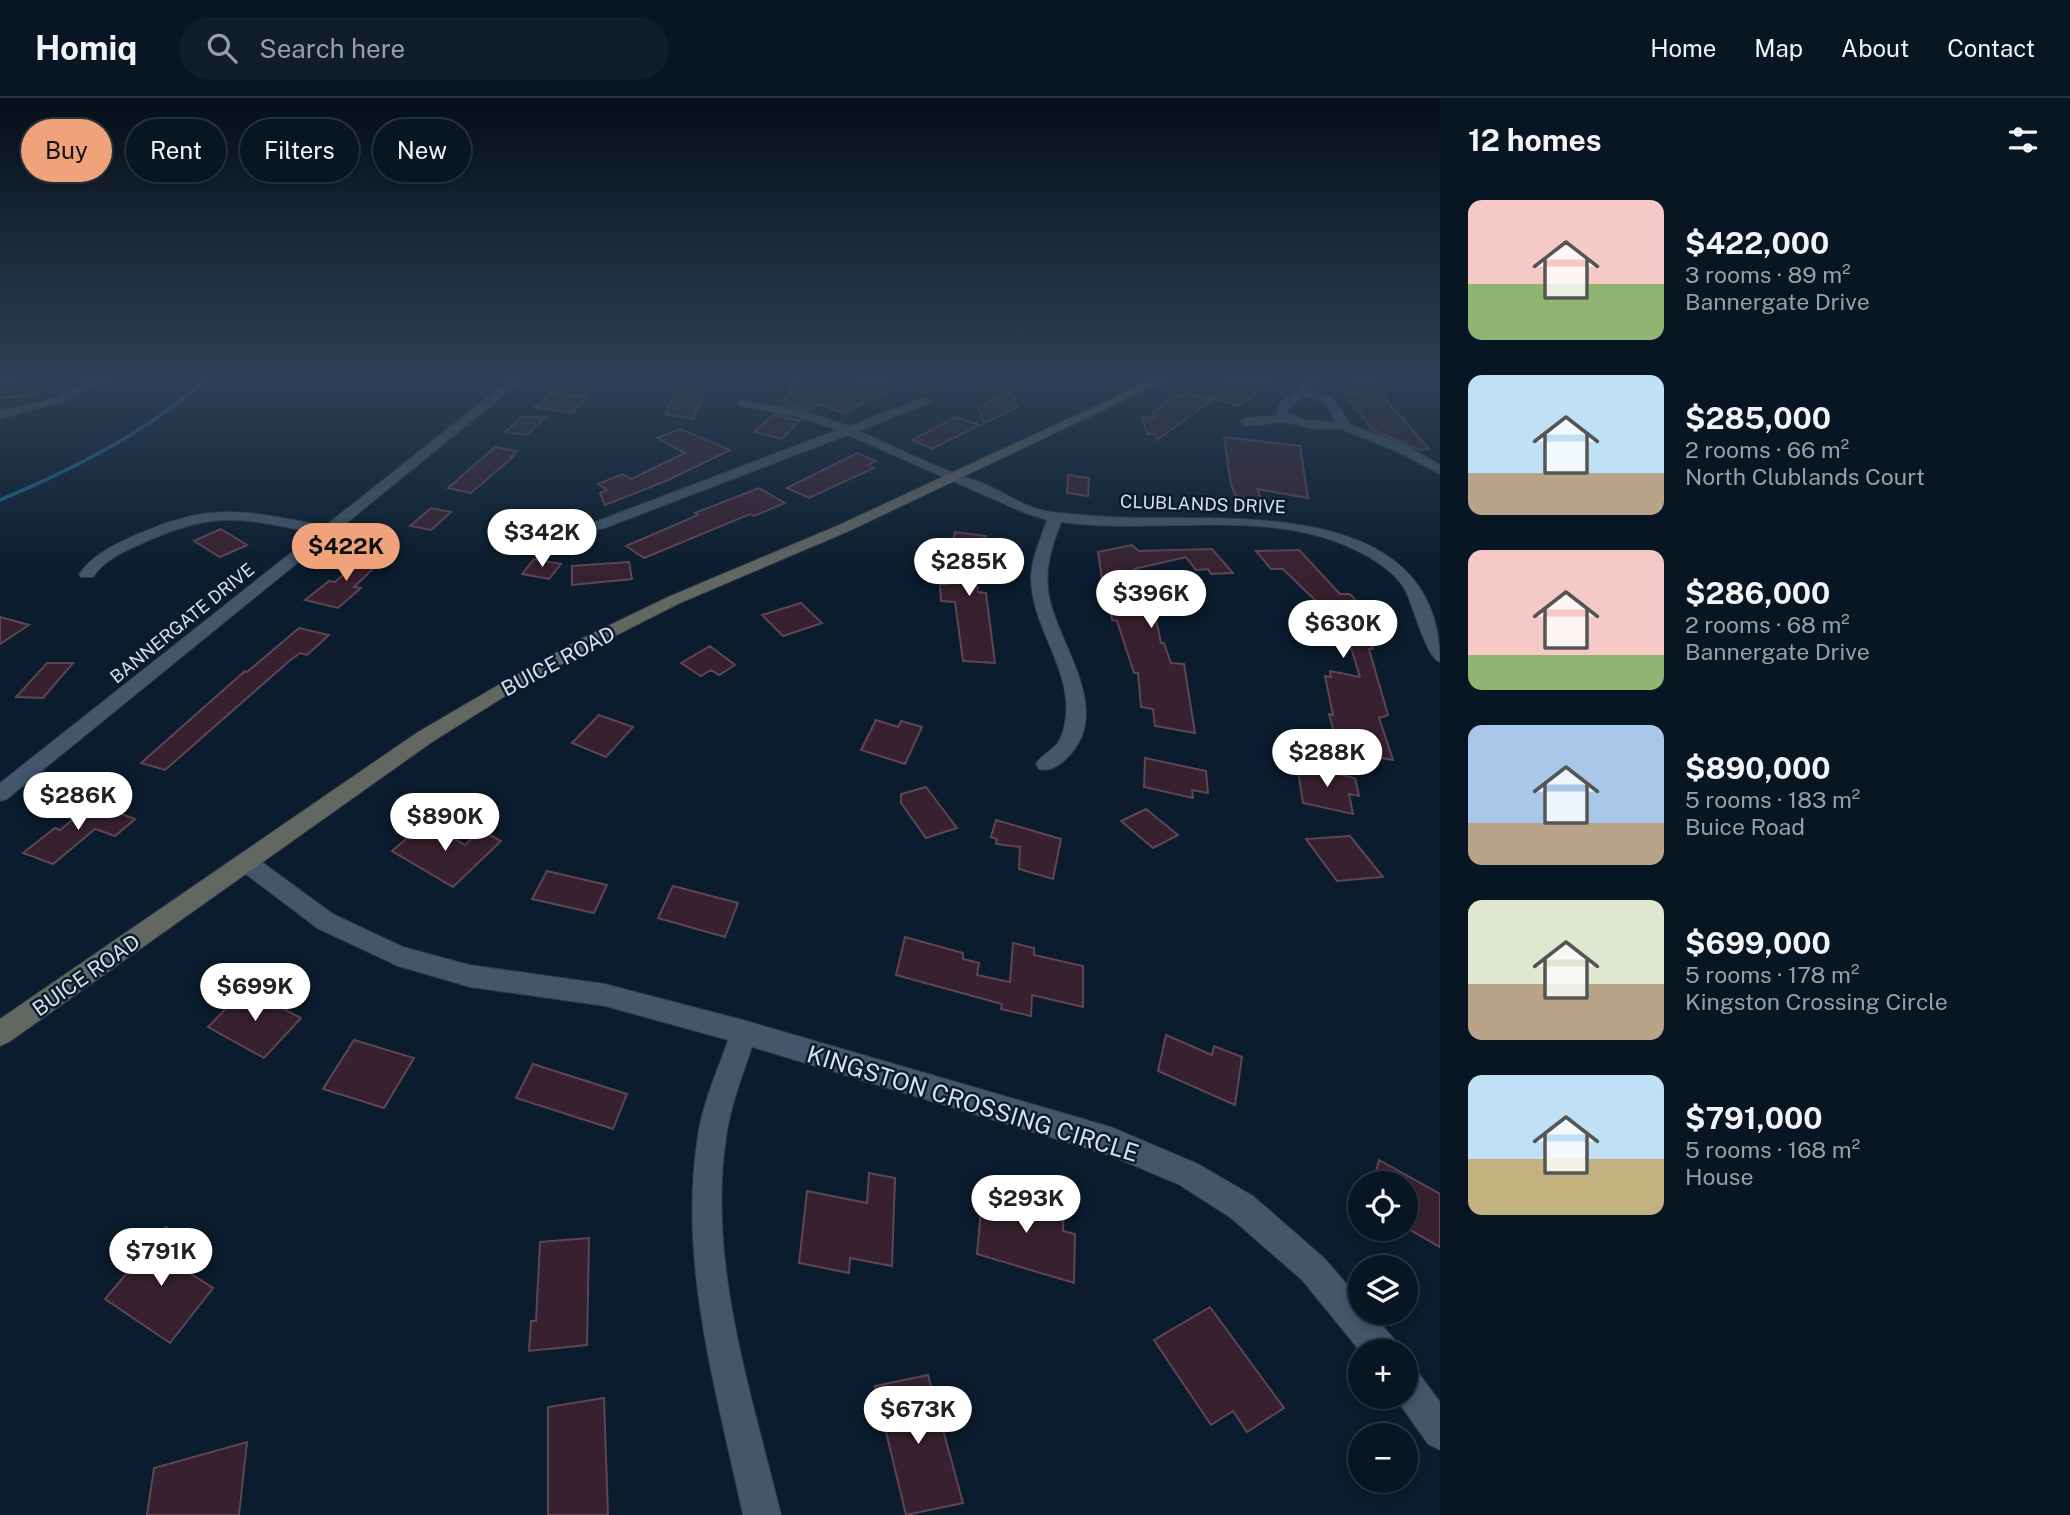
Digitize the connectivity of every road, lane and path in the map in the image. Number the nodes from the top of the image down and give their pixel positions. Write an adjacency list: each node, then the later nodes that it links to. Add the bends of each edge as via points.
1 (438, 443): 10 (street, BANNERGATE DRIVE)
2 (814, 443): 9 (street)
3 (877, 443): 7 (street, CLUBLANDS DRIVE)
4 (1025, 443): 7 (street, BUICE ROAD)
5 (1389, 443): 6 (street)
6 (1440, 470)
7 (952, 477): 8 (street, CLUBLANDS DRIVE, via 1026,509); 15 (street, BUICE ROAD, via 581,646 425,737)
8 (1056, 516): 12 (street, CLUBLANDS DRIVE, via 1258,522 1329,535 1376,555 1397,570 1412,587); 13 (street, via 1038,580 1070,669 1076,701 1072,741)
9 (597, 526)
10 (328, 531): 11 (street, via 238,515 202,516 111,551); 14 (street, BANNERGATE DRIVE)
11 (87, 574)
12 (1440, 657)
13 (1046, 764)
14 (0, 794)
15 (247, 863): 16 (street, KINGSTON CROSSING CIRCLE, via 325,921 398,956 470,975 605,995); 17 (street, BUICE ROAD)
16 (743, 1032): 18 (street, KINGSTON CROSSING CIRCLE, via 1111,1141 1188,1174 1242,1207 1313,1269); 21 (street, via 712,1138 707,1234 716,1303)
17 (0, 1034)
18 (1372, 1339)
19 (1418, 1401): 20 (street)
20 (1440, 1432)
21 (762, 1515)

